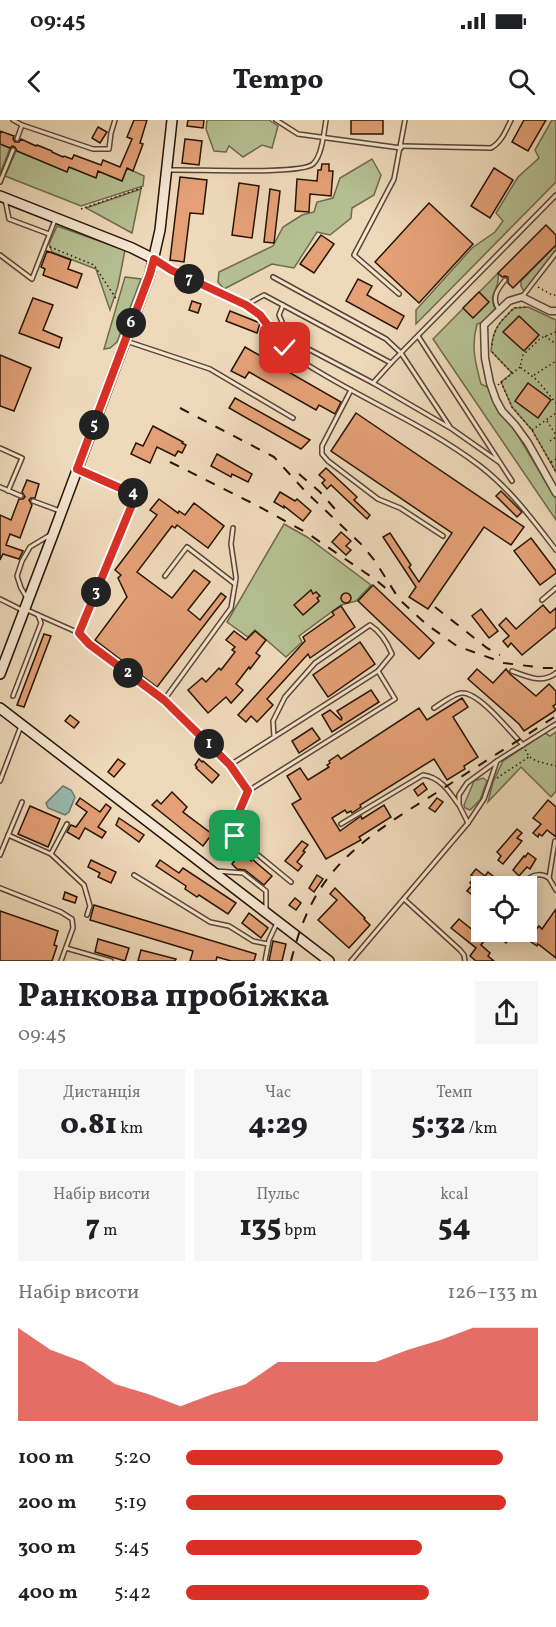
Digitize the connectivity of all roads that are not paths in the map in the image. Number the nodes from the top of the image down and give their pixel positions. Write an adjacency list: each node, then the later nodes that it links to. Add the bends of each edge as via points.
1 (13, 120): 8 (lane)
2 (115, 120): 8 (lane, via 109,149 93,149)
3 (172, 120): 13 (main road)
4 (276, 120): 9 (lane, via 298,134)
5 (326, 120): 9 (lane)
6 (405, 120): 11 (lane)
7 (511, 120): 11 (lane, via 491,148)
8 (22, 125): 10 (lane)
9 (323, 137): 11 (lane); 13 (lane, via 318,157 308,168)
10 (17, 139)
11 (401, 147): 24 (lane, via 393,179 354,255)
12 (13, 150): 14 (lane)
13 (168, 170): 21 (main road)
14 (0, 182)
15 (556, 195): 30 (lane)
16 (2, 197): 17 (main road); 18 (lane, via 9,219)
17 (56, 218): 18 (lane); 21 (main road)
18 (49, 235): 20 (lane, via 32,279)
19 (556, 253): 25 (lane)
20 (0, 255)
21 (154, 259): 26 (lane); 31 (main road)
22 (273, 277): 32 (lane, via 386,339)
23 (505, 280): 28 (lane, via 494,297)
24 (399, 294)
25 (522, 297): 28 (street); 29 (street)
26 (246, 305): 27 (lane, via 264,295); 35 (lane, via 260,315 292,354)
27 (283, 305): 33 (lane); 34 (lane, via 279,315 288,336)
28 (499, 310): 44 (street, via 484,325 485,358 492,390)
29 (556, 311)
30 (418, 336): 32 (lane); 39 (lane)
31 (125, 340): 36 (lane, via 210,369); 40 (main road)
32 (401, 353): 33 (lane); 37 (lane)
33 (391, 363): 34 (lane)
34 (373, 383): 37 (lane)
35 (351, 390): 50 (lane, via 322,454 378,499 400,508); 51 (lane, via 434,435 481,466 517,499)
36 (292, 418)
37 (452, 429): 39 (lane)
38 (0, 448): 43 (lane, via 22,458)
39 (499, 462): 41 (lane)
40 (77, 469): 47 (main road); 59 (lane, via 136,495)
41 (512, 482)
42 (0, 487): 43 (lane)
43 (8, 490): 45 (lane)
44 (556, 493)
45 (21, 496)
46 (33, 501): 47 (lane)
47 (62, 511): 49 (main road)
48 (233, 528): 53 (lane)
49 (54, 532): 57 (main road); 57 (lane, via 30,547 22,561 17,576)
50 (442, 536)
51 (556, 550)
52 (165, 576): 53 (lane, via 187,547)
53 (235, 584): 65 (lane, via 231,608)
54 (556, 588): 56 (lane)
55 (0, 599): 57 (lane)
56 (542, 600)
57 (26, 607): 58 (lane); 63 (main road)
58 (39, 615): 59 (lane); 64 (lane, via 41,623)
59 (79, 633): 65 (lane)
60 (378, 671): 70 (lane); 70 (lane, via 392,654 386,641 370,625 315,663 285,697 273,721); 75 (lane, via 395,699)
61 (512, 671): 62 (lane, via 542,680)
62 (556, 673)
63 (0, 674)
64 (13, 696)
65 (164, 700): 73 (lane)
66 (0, 708): 69 (main road)
67 (434, 708): 71 (lane, via 464,693 482,701)
68 (556, 724): 71 (lane)
69 (21, 725): 74 (lane); 85 (main road)
70 (274, 737): 73 (lane)
71 (523, 745): 72 (lane)
72 (497, 761): 77 (lane, via 467,783 459,795); 78 (lane, via 484,799)
73 (230, 765): 75 (lane)
74 (0, 781)
75 (248, 791): 89 (lane, via 236,819 235,836)
76 (22, 802): 81 (lane)
77 (459, 806): 78 (lane); 80 (lane, via 446,787 423,775)
78 (468, 823): 92 (lane)
79 (67, 824): 83 (lane)
80 (341, 824)
81 (8, 835): 83 (lane); 84 (lane)
82 (555, 841): 88 (lane)
83 (51, 854): 94 (lane, via 84,885 90,906)
84 (0, 855)
85 (210, 871): 93 (main road); 93 (lane, via 243,873 266,891)
86 (134, 875): 96 (lane, via 210,922)
87 (532, 876): 88 (lane, via 543,874)
88 (549, 878): 91 (lane)
89 (291, 882)
90 (0, 888): 97 (lane, via 72,919)
91 (556, 890)
92 (404, 899): 102 (lane); 103 (lane, via 460,950)
93 (266, 913): 95 (main road)
94 (87, 915)
95 (278, 922): 96 (lane); 101 (main road)
96 (268, 944): 100 (lane)
97 (66, 948): 98 (lane); 99 (lane)
98 (62, 961)
99 (111, 961)
100 (265, 961)
101 (329, 961)
102 (351, 961)
103 (465, 961)

